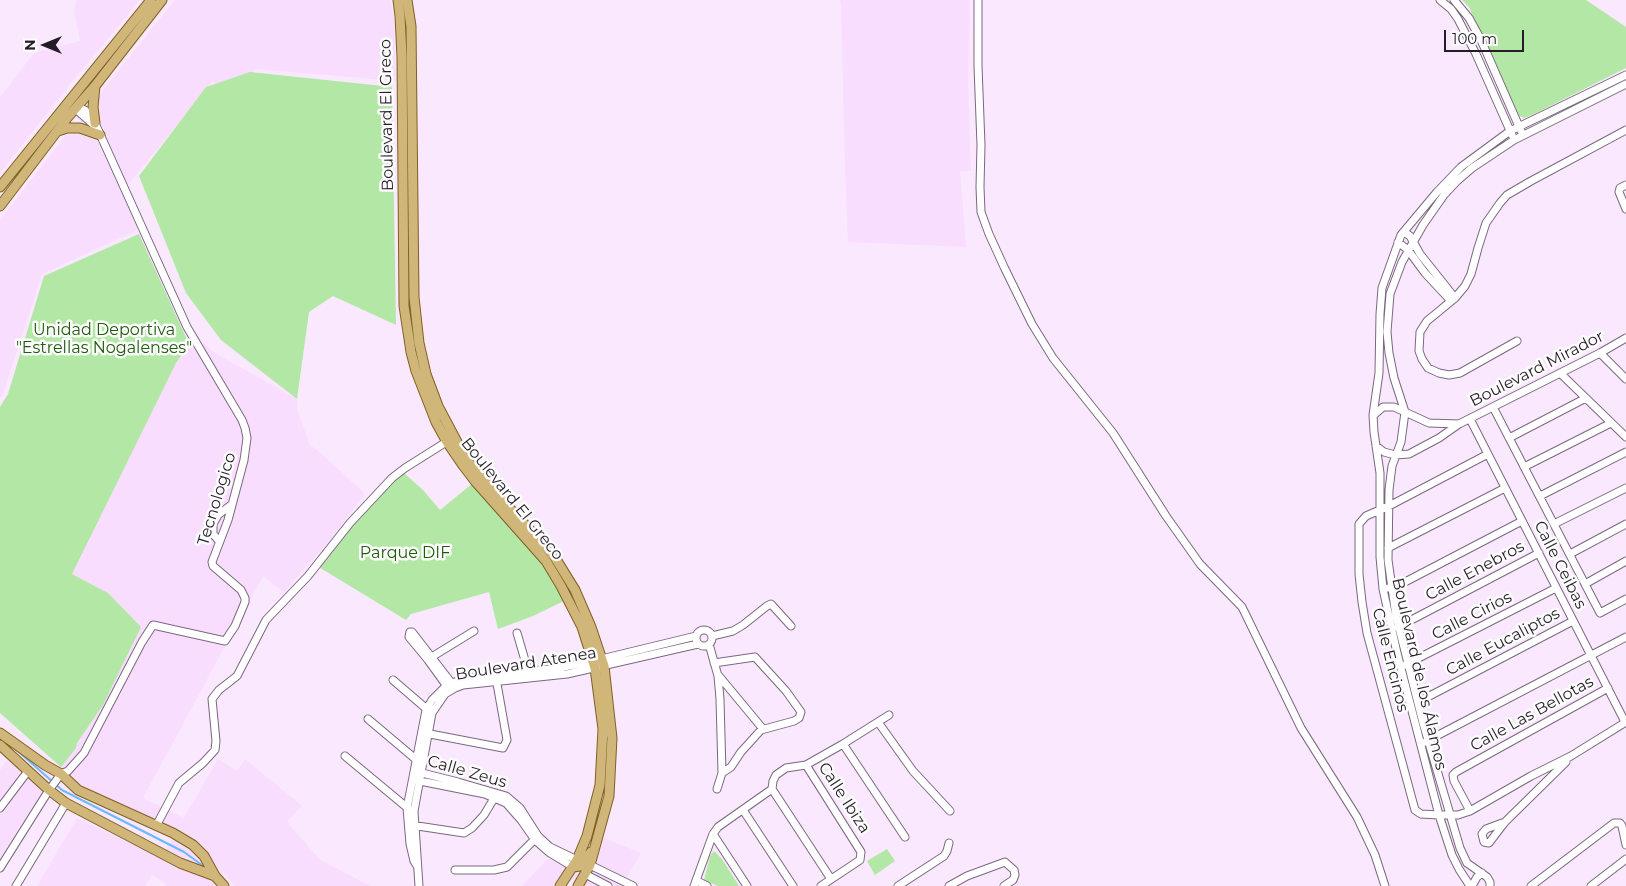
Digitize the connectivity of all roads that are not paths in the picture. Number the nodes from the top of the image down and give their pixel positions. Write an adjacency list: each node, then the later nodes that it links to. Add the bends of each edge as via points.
1 (151, 0): 9 (main road)
2 (162, 0): 11 (main road)
3 (398, 0): 21 (main road, Boulevard El Greco)
4 (407, 0): 21 (main road, Boulevard El Greco, via 411,26)
5 (978, 0): 159 (street, via 981,212 1004,269 1053,358 1113,433 1196,559 1242,607 1302,728 1357,817)
6 (1440, 0): 18 (street, via 1458,19)
7 (1454, 0): 14 (street, via 1481,40)
8 (1626, 75): 14 (street, Boulevard de los Álamos)
9 (90, 76): 12 (main road, via 90,84 80,97); 13 (main road)
10 (1626, 84): 19 (street, Boulevard de los Álamos)
11 (95, 86): 12 (main road); 15 (main road, via 93,106)
12 (78, 107): 13 (main road); 15 (street, Tecnologico, via 79,112); 17 (main road)
13 (51, 123): 23 (main road)
14 (1519, 127): 18 (street, Boulevard de los Álamos); 19 (street)
15 (98, 129): 17 (main road, via 67,128); 55 (street, Tecnologico, via 187,327 242,420 247,438)
16 (1626, 130): 31 (street, via 1508,195 1492,212 1471,274)
17 (58, 132): 24 (main road)
18 (1510, 132): 20 (street); 26 (street, Boulevard de los Álamos, via 1480,152 1448,180)
19 (1523, 136): 20 (street, Boulevard de los Álamos)
20 (1514, 140): 28 (street, Boulevard de los Álamos, via 1457,181 1432,212)
21 (407, 154): 46 (main road, Boulevard El Greco, via 419,343)
22 (1626, 185): 25 (street, via 1618,192)
23 (0, 187)
24 (0, 206)
25 (1626, 209)
26 (1404, 232): 27 (street, Boulevard de los Álamos); 28 (street)
27 (1398, 242): 29 (street); 40 (street, Boulevard de los Álamos, via 1382,288 1379,373)
28 (1414, 242): 29 (street, Boulevard de los Álamos); 30 (street)
29 (1408, 250): 30 (street); 39 (street, Boulevard de los Álamos, via 1390,294 1387,332 1394,378)
30 (1432, 274): 31 (street)
31 (1453, 299): 33 (street, via 1427,321 1420,332 1419,351 1428,368 1449,375 1460,373)
32 (1626, 338): 34 (street, Boulevard Mirador)
33 (1517, 341)
34 (1600, 353): 35 (street, Boulevard Mirador); 36 (street)
35 (1560, 372): 37 (street); 38 (street, Boulevard Mirador)
36 (1626, 379)
37 (1586, 398): 42 (street); 45 (street)
38 (1493, 407): 41 (street, Boulevard Mirador); 45 (street)
39 (1405, 412): 40 (street, Boulevard Mirador, via 1386,406); 43 (street, Boulevard Mirador, via 1429,423); 50 (street, Boulevard de los Álamos)
40 (1373, 415): 47 (street, Boulevard de los Álamos)
41 (1470, 420): 43 (street, Boulevard Mirador); 49 (street, Calle Ceibas)
42 (1611, 423): 44 (street); 51 (street)
43 (1459, 424): 50 (street, Boulevard Mirador, via 1418,449)
44 (1626, 437)
45 (1509, 438): 51 (street)
46 (450, 439): 82 (main road, Boulevard El Greco, via 477,474 554,556 576,590); 127 (street, via 405,468 374,496 308,576 266,620 237,676 212,699 215,750 179,783)
47 (1376, 446): 50 (street); 57 (street, Boulevard de los Álamos)
48 (1626, 452): 54 (street)
49 (1488, 454): 52 (street, Calle Ceibas); 56 (street, Calle Encinos)
50 (1396, 455): 56 (street, Boulevard de los Álamos, via 1390,475)
51 (1524, 467): 54 (street)
52 (1505, 488): 58 (street, Calle Ceibas); 62 (street)
53 (1626, 488): 59 (street)
54 (1540, 496): 59 (street)
55 (231, 504): 61 (street, Tecnologico); 61 (street, via 213,524)
56 (1389, 506): 57 (street, Calle Encinos); 62 (street, Boulevard de los Álamos)
57 (1381, 510): 69 (street, Boulevard de los Álamos); 123 (street, Calle Encinos, via 1362,519 1358,529 1362,602 1415,810 1420,814)
58 (1522, 521): 63 (street, Calle Ceibas); 67 (street)
59 (1554, 524): 64 (street)
60 (1626, 524): 64 (street)
61 (219, 541): 109 (street, Tecnologico, via 212,564 245,598 245,606 230,634 225,641 153,625 84,753)
62 (1388, 548): 67 (street, Boulevard de los Álamos)
63 (1538, 553): 68 (street, Calle Ceibas); 73 (street, Calle Enebros)
64 (1570, 554): 66 (street)
65 (1626, 562): 66 (street)
66 (1585, 584): 70 (street, via 1600,613)
67 (1391, 587): 69 (street); 73 (street, Boulevard de los Álamos)
68 (1556, 588): 71 (street, Calle Ceibas); 83 (street, Calle Cirios)
69 (1383, 589): 83 (street, Boulevard de los Álamos)
70 (1626, 599)
71 (1573, 621): 80 (street, Calle Ceibas); 90 (street, Calle Eucaliptos)
72 (791, 626): 76 (street, via 771,604 743,626)
73 (1398, 627): 83 (street, Boulevard de los Álamos)
74 (474, 631): 88 (street, via 430,658)
75 (517, 633): 84 (street)
76 (712, 636): 78 (street, via 708,631 699,631); 79 (street)
77 (1626, 637): 80 (street)
78 (697, 640): 79 (street, via 703,646); 82 (street, Boulevard Atenea)
79 (709, 644): 81 (street)
80 (1591, 655): 89 (street, Calle Ceibas); 99 (street)
81 (714, 663): 85 (street); 96 (street, via 755,657 801,712 799,718)
82 (599, 664): 84 (street, Boulevard Atenea); 132 (main road, Boulevard El Greco, via 612,738 609,796); 137 (main road, Boulevard El Greco, via 603,729 600,785)
83 (1404, 666): 90 (street, Boulevard de los Álamos); 101 (street, Boulevard de los Álamos)
84 (529, 674): 86 (street, Boulevard Atenea)
85 (718, 676): 96 (street); 108 (street)
86 (496, 678): 88 (street, Boulevard Atenea, via 466,678); 98 (street, via 506,746)
87 (393, 680): 91 (street)
88 (451, 686): 91 (street, Boulevard Atenea, via 432,700)
89 (1608, 688): 95 (street, Calle Ceibas); 122 (street, Calle Las Bellotas, via 1456,772 1454,781)
90 (1418, 702): 99 (street, Boulevard de los Álamos)
91 (429, 711): 98 (street, Boulevard Atenea)
92 (888, 715): 94 (street)
93 (368, 718): 105 (street)
94 (878, 722): 100 (street); 121 (street, via 913,771)
95 (1626, 722): 104 (street)
96 (763, 729): 108 (street)
97 (0, 732): 109 (main road)
98 (425, 733): 105 (street, Boulevard Atenea)
99 (1428, 740): 101 (street); 124 (street, Boulevard de los Álamos)
100 (844, 744): 106 (street); 129 (street)
101 (1421, 744): 123 (street, Boulevard de los Álamos)
102 (0, 745): 107 (main road)
103 (345, 756): 119 (street)
104 (1571, 756): 111 (street); 112 (street)
105 (419, 762): 110 (street, Boulevard Atenea)
106 (806, 765): 114 (street, via 794,765 781,771 773,780); 143 (street, Calle Ibiza, via 861,852 860,860)
107 (28, 772): 113 (main road); 118 (street)
108 (722, 773): 115 (street)
109 (60, 776): 113 (street); 127 (main road, via 78,790)
110 (417, 776): 116 (street, Calle Zeus); 119 (street, Boulevard Atenea)
111 (1531, 776): 112 (street); 122 (street)
112 (1539, 787): 125 (street)
113 (49, 789): 117 (main road); 138 (street)
114 (772, 789): 120 (street); 143 (street)
115 (717, 790)
116 (496, 795): 126 (street, via 484,815 464,833); 130 (street, Calle Zeus, via 514,802)
117 (66, 803): 139 (main road); 146 (street)
118 (0, 808)
119 (410, 809): 126 (street, Boulevard Atenea)
120 (743, 810): 128 (street); 154 (street)
121 (950, 811)
122 (1470, 811): 124 (street)
123 (1439, 815): 124 (street); 160 (street, Boulevard de los Álamos, via 1452,855)
124 (1450, 815): 141 (street, Boulevard de los Álamos, via 1464,857)
125 (1505, 822)
126 (410, 825): 148 (street, Boulevard Atenea)
127 (156, 826): 134 (main road)
128 (713, 834): 144 (street); 153 (street)
129 (906, 837)
130 (536, 838): 137 (street, Calle Zeus); 140 (street, via 500,869)
131 (949, 843): 156 (street, via 944,856)
132 (596, 845): 136 (main road, Boulevard El Greco); 137 (main road)
133 (1626, 845): 161 (street, via 1620,823 1609,826)
134 (199, 850): 139 (main road, via 200,864); 142 (main road)
135 (1626, 859): 162 (street)
136 (590, 865): 137 (main road, Boulevard El Greco); 152 (street)
137 (579, 867): 149 (main road, Boulevard El Greco); 150 (main road, Boulevard El Greco); 151 (street, Calle Zeus)
138 (0, 868)
139 (194, 869): 142 (main road)
140 (455, 870)
141 (1482, 873): 145 (street, Boulevard de los Álamos); 160 (street)
142 (215, 876): 147 (main road)
143 (831, 879): 155 (street, Calle Ibiza)
144 (700, 885)
145 (1490, 885)
146 (16, 886)
147 (224, 886)
148 (419, 886)
149 (560, 886)
150 (577, 886)
151 (608, 886)
152 (633, 886)
153 (747, 886)
154 (793, 886)
155 (821, 886)
156 (898, 886)
157 (949, 886): 158 (street, via 1005,862 1015,875)
158 (1004, 886)
159 (1385, 886)
160 (1471, 886)
161 (1531, 886)
162 (1591, 886)

